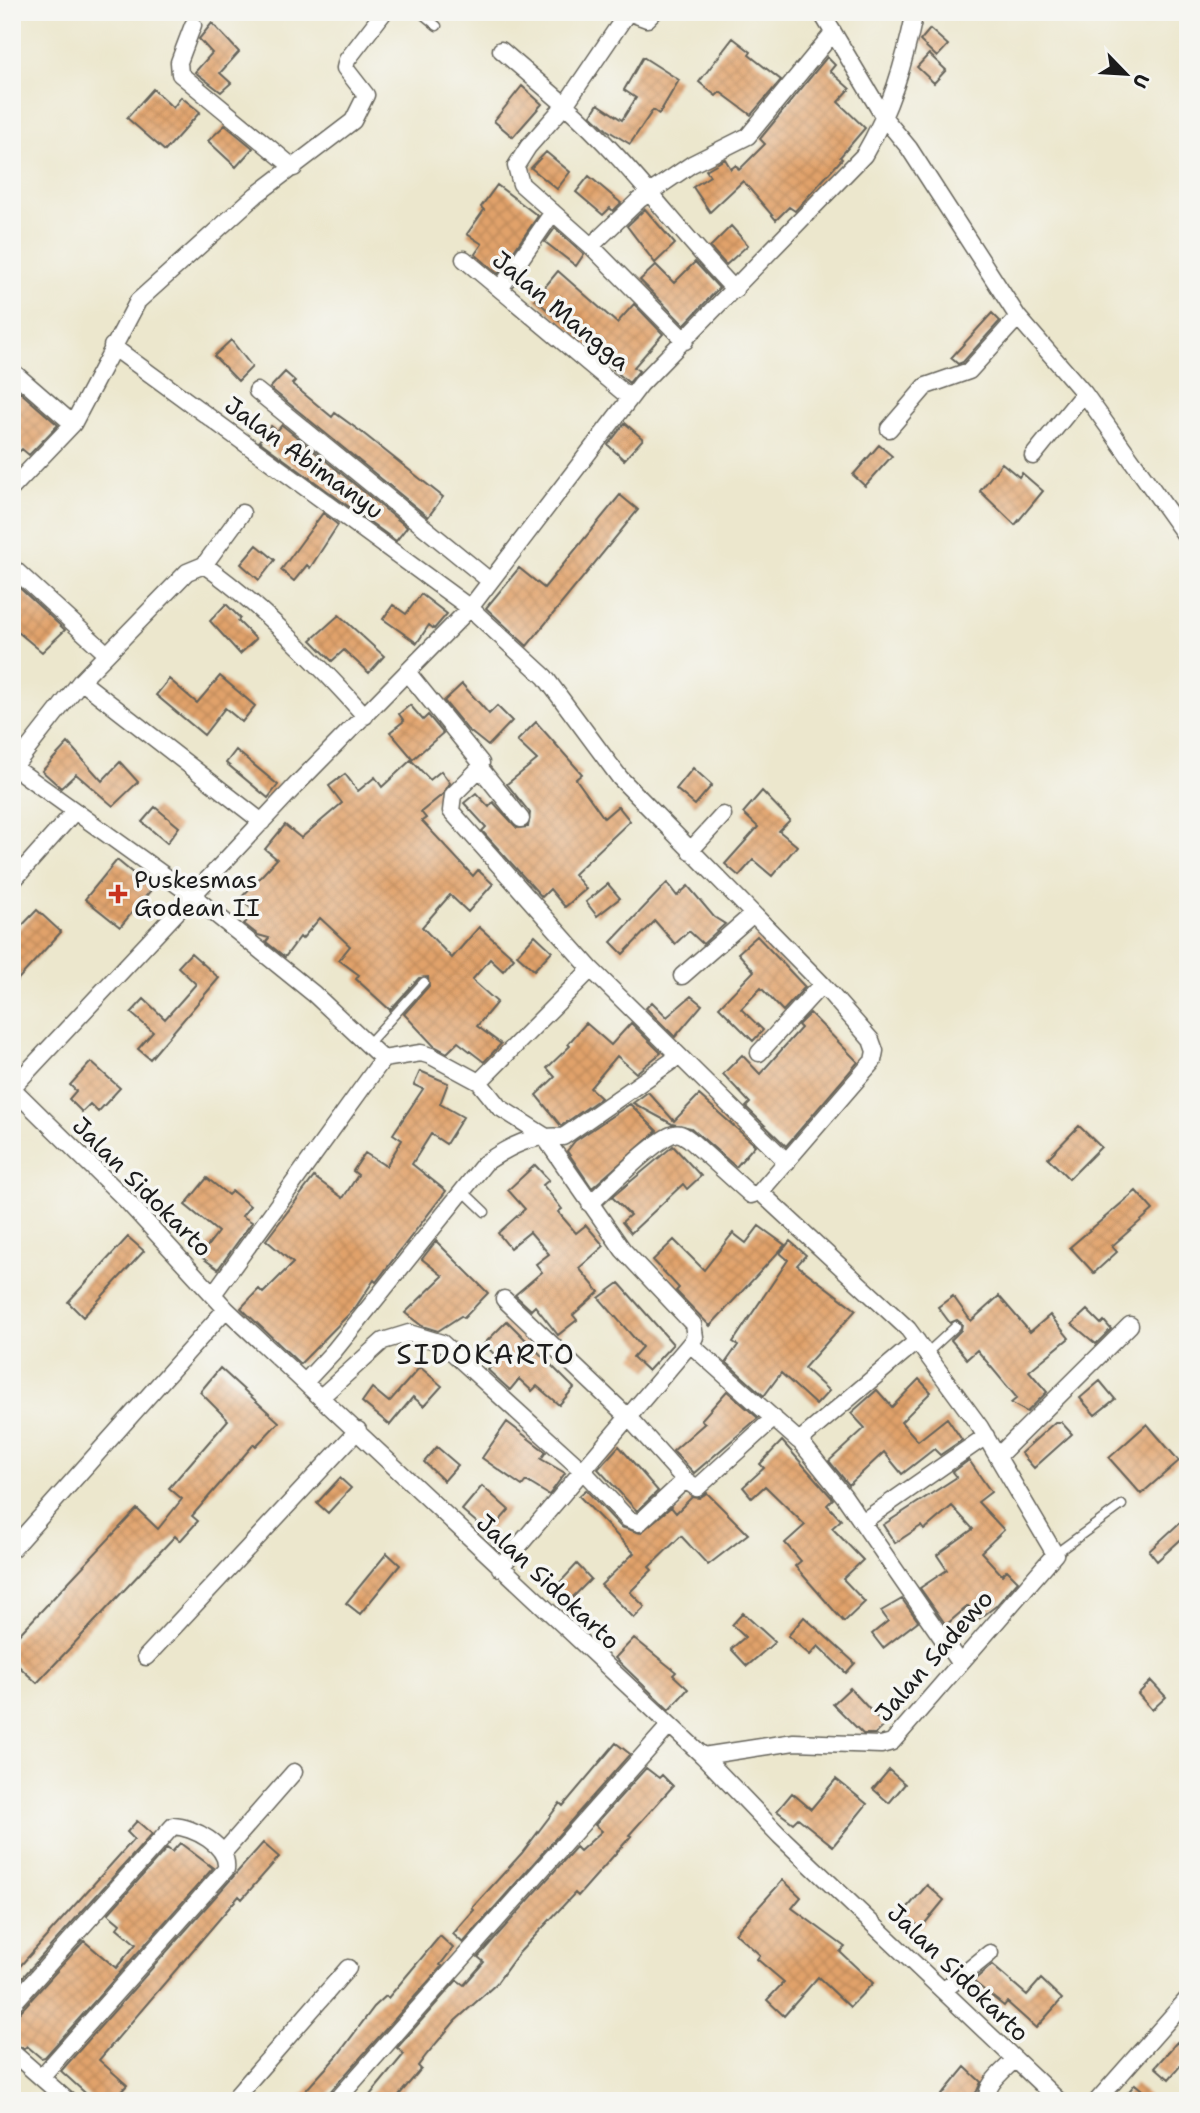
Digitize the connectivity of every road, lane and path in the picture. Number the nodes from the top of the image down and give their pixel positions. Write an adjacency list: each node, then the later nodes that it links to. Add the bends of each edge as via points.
1 (384, 12): 13 (street, via 345,68 365,89 363,106 353,121)
2 (419, 12): 8 (lane)
3 (628, 12): 4 (street, via 647,19); 11 (street)
4 (654, 12)
5 (821, 12): 9 (street)
6 (915, 12): 12 (street)
7 (193, 16): 13 (street, via 179,62 180,74)
8 (437, 26)
9 (832, 34): 12 (street); 14 (street, via 748,136 692,164)
10 (500, 50): 11 (street)
11 (565, 105): 14 (street); 15 (street, via 516,166 521,184)
12 (885, 119): 19 (street, via 864,155); 20 (street, via 909,148)
13 (293, 168): 22 (street, via 256,195 138,301)
14 (650, 193): 16 (street); 19 (street)
15 (553, 212): 16 (street); 18 (street)
16 (590, 246): 21 (street)
17 (464, 259): 18 (street, Jalan Mangga)
18 (500, 289): 26 (street, Jalan Mangga)
19 (735, 290): 21 (street)
20 (1018, 317): 25 (street); 28 (street, via 969,371 926,386)
21 (685, 341): 26 (street)
22 (112, 346): 27 (street); 36 (street, Jalan Abimanyu)
23 (12, 371): 27 (street)
24 (257, 391): 35 (street)
25 (1084, 393): 29 (street); 32 (street)
26 (630, 398): 35 (street)
27 (73, 424): 30 (street)
28 (889, 429)
29 (1033, 456)
30 (12, 488)
31 (242, 513): 33 (street)
32 (1188, 539)
33 (204, 565): 37 (street, via 187,572); 40 (street, via 286,637)
34 (12, 567): 37 (street)
35 (490, 581): 36 (street)
36 (470, 608): 38 (street); 47 (street, Jalan Abimanyu, via 545,677 620,778)
37 (107, 654): 39 (street)
38 (408, 673): 40 (street); 42 (street, via 479,759)
39 (80, 681): 41 (street); 46 (street)
40 (365, 716): 46 (street)
41 (13, 768): 43 (street)
42 (480, 768): 45 (street); 51 (street, via 453,795 451,811)
43 (75, 811): 48 (street); 49 (street)
44 (723, 814): 47 (street)
45 (521, 818)
46 (262, 822): 49 (street)
47 (690, 851): 50 (street, Jalan Abimanyu)
48 (12, 882)
49 (193, 896): 55 (street, via 314,994); 60 (street)
50 (753, 914): 52 (street); 54 (street, Jalan Abimanyu)
51 (591, 970): 57 (street); 59 (street)
52 (682, 976)
53 (424, 982): 55 (lane)
54 (822, 984): 56 (street); 62 (street, Jalan Abimanyu, via 871,1040 873,1061)
55 (367, 1045): 58 (street)
56 (759, 1053)
57 (679, 1056): 61 (street, via 563,1137); 62 (street)
58 (383, 1059): 59 (street, via 421,1053); 67 (street)
59 (479, 1082): 61 (street, via 499,1107)
60 (12, 1088): 67 (street, Jalan Sidokarto)
61 (543, 1135): 63 (street, via 500,1152); 65 (street)
62 (787, 1163): 64 (street, Jalan Abimanyu)
63 (462, 1190): 66 (lane); 74 (street)
64 (760, 1192): 65 (street, via 751,1195 689,1139 673,1134); 73 (street)
65 (590, 1204): 72 (street, via 624,1250 693,1324 695,1337)
66 (485, 1212)
67 (214, 1293): 69 (street, Jalan Sidokarto)
68 (504, 1299): 76 (street)
69 (226, 1308): 74 (street, Jalan Sidokarto); 86 (street)
70 (1130, 1325): 81 (street)
71 (956, 1326): 73 (lane)
72 (690, 1344): 76 (street); 77 (street)
73 (922, 1347): 79 (street); 80 (street)
74 (306, 1381): 75 (street, Jalan Sidokarto)
75 (322, 1396): 78 (street, Jalan Sidokarto); 82 (street, via 383,1341 409,1333 442,1343)
76 (629, 1418): 82 (street); 83 (street)
77 (774, 1418): 80 (street); 83 (street, via 706,1483 697,1488)
78 (358, 1430): 88 (street, Jalan Sidokarto); 89 (street)
79 (986, 1436): 81 (street); 85 (street)
80 (799, 1440): 85 (street)
81 (998, 1456): 87 (street)
82 (584, 1472): 83 (street, via 639,1523); 88 (street)
83 (685, 1480)
84 (1122, 1506): 87 (lane)
85 (862, 1522): 90 (street)
86 (12, 1549)
87 (1055, 1554): 90 (street, Jalan Sadewo)
88 (500, 1568): 91 (street, Jalan Sidokarto)
89 (146, 1657)
90 (958, 1661): 92 (street, Jalan Sadewo, via 892,1742 794,1742)
91 (669, 1726): 92 (street, Jalan Sidokarto); 105 (street)
92 (703, 1756): 97 (street, Jalan Sidokarto)
93 (294, 1772): 94 (street)
94 (223, 1853): 99 (street, via 197,1830 173,1826); 102 (street, via 226,1869)
95 (990, 1953): 97 (street)
96 (348, 1968): 104 (street)
97 (943, 1991): 101 (street, Jalan Sidokarto)
98 (1188, 1998): 108 (street)
99 (12, 2005)
100 (12, 2052): 102 (street)
101 (1015, 2059): 106 (street, via 989,2086); 107 (street, Jalan Sidokarto)
102 (41, 2077): 103 (street)
103 (68, 2101)
104 (232, 2101)
105 (336, 2101)
106 (988, 2101)
107 (1059, 2101)
108 (1097, 2101)

